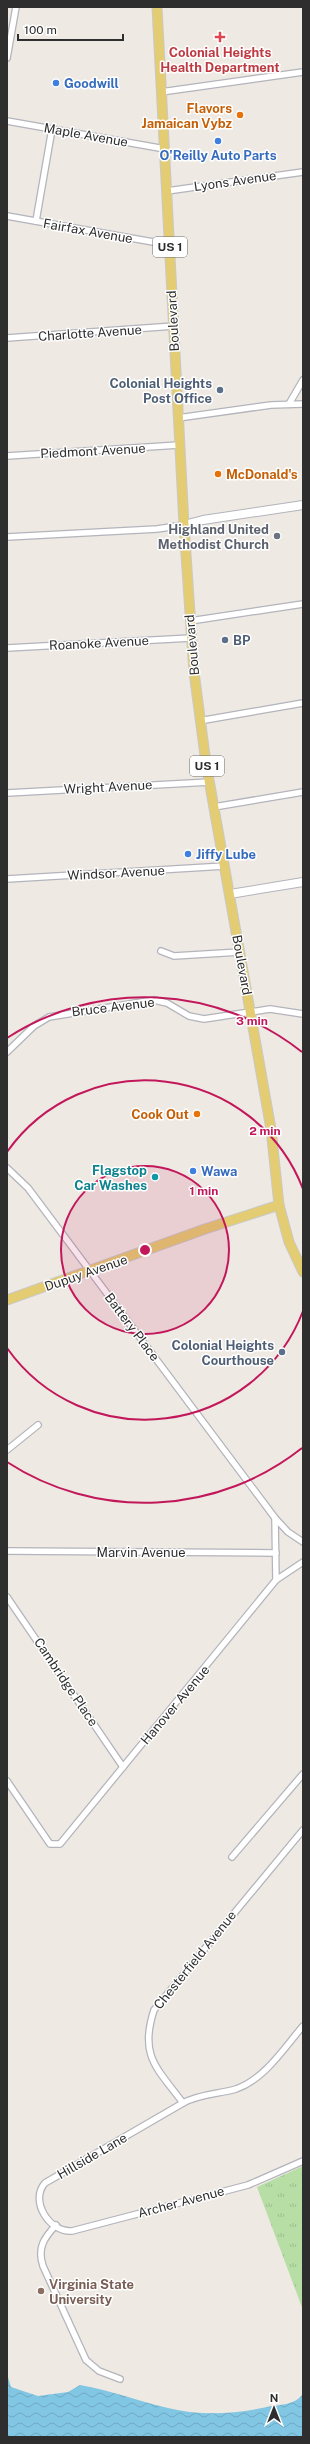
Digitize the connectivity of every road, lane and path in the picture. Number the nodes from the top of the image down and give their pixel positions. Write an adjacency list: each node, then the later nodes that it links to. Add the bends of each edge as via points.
1 (16, 7): 3 (street)
2 (157, 7): 6 (main road, Boulevard / US 1)
3 (9, 40): 4 (street)
4 (7, 58)
5 (303, 72): 6 (street)
6 (162, 92): 9 (main road, Boulevard / US 1)
7 (7, 122): 8 (street, Maple Avenue)
8 (52, 130): 9 (street, Maple Avenue); 13 (street)
9 (165, 149): 11 (main road, Boulevard / US 1)
10 (303, 172): 11 (street, Lyons Avenue)
11 (167, 191): 14 (main road, Boulevard / US 1)
12 (7, 216): 13 (street, Fairfax Avenue)
13 (36, 221): 14 (street, Fairfax Avenue)
14 (170, 245): 15 (main road, Boulevard / US 1)
15 (174, 326): 16 (street, Charlotte Avenue); 20 (main road, Boulevard / US 1)
16 (7, 338)
17 (303, 380): 18 (street)
18 (289, 404): 19 (street); 20 (street)
19 (303, 404)
20 (178, 418): 21 (main road, Boulevard / US 1)
21 (179, 446): 22 (street, Piedmont Avenue); 24 (main road, Boulevard / US 1)
22 (7, 456)
23 (303, 505): 24 (main road)
24 (184, 525): 25 (street, via 163,529); 27 (main road, Boulevard / US 1)
25 (7, 537)
26 (303, 604): 27 (street)
27 (190, 621): 28 (main road, Boulevard / US 1)
28 (191, 638): 29 (street, Roanoke Avenue); 31 (main road, Boulevard / US 1)
29 (7, 648)
30 (303, 703): 31 (street)
31 (199, 721): 32 (main road, Boulevard / US 1)
32 (210, 782): 34 (street, Wright Avenue); 35 (main road, Boulevard / US 1)
33 (303, 792): 35 (street)
34 (7, 793)
35 (214, 807): 36 (main road, Boulevard / US 1)
36 (225, 866): 37 (street, Windsor Avenue); 39 (main road, Boulevard / US 1)
37 (7, 879)
38 (303, 882): 39 (main road)
39 (230, 894): 41 (main road, Boulevard / US 1)
40 (161, 951): 41 (street, via 174,956)
41 (240, 952): 42 (main road, Boulevard / US 1)
42 (251, 1012): 43 (street, Bruce Avenue, via 270,1009); 44 (street, Bruce Avenue, via 204,1019 189,1016 167,1003 154,1000 62,1014 34,1026); 46 (main road, Boulevard / US 1, via 271,1129)
43 (303, 1014)
44 (7, 1052)
45 (7, 1168): 47 (street, Battery Place, via 28,1188)
46 (278, 1205): 47 (main road, Dupuy Avenue); 48 (main road, Boulevard / US 1, via 289,1242)
47 (90, 1272): 49 (main road, Dupuy Avenue); 52 (street, Battery Place)
48 (303, 1272)
49 (7, 1300)
50 (38, 1425): 51 (street)
51 (7, 1450)
52 (275, 1518): 53 (street, via 288,1532); 55 (street)
53 (303, 1542)
54 (7, 1551): 55 (street, Marvin Avenue)
55 (276, 1554): 57 (street)
56 (303, 1562): 57 (street)
57 (276, 1580): 59 (street, Hanover Avenue)
58 (7, 1597): 59 (street, Cambridge Place)
59 (123, 1767): 61 (street, Hanover Avenue, via 60,1844 53,1845)
60 (303, 1774): 63 (street)
61 (7, 1781)
62 (303, 1830): 65 (street, Chesterfield Avenue, via 154,2010 147,2030 150,2059)
63 (232, 1857)
64 (303, 2026): 65 (street, Hillside Lane, via 254,2080 236,2089 197,2097)
65 (183, 2103): 67 (street, Hillside Lane, via 45,2183 39,2191 38,2202 44,2215)
66 (303, 2161): 67 (street, Archer Avenue, via 234,2189 72,2231 61,2230)
67 (56, 2225): 68 (street, via 40,2247 42,2266 86,2360 98,2371)
68 (120, 2379)

